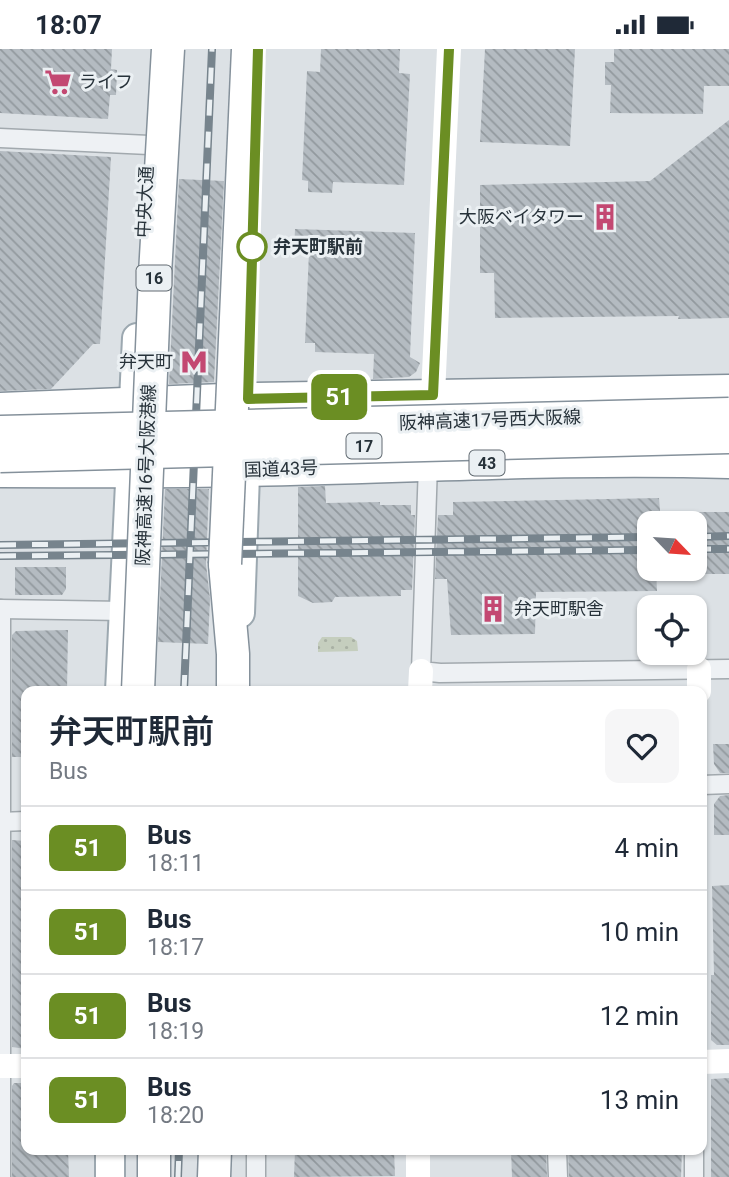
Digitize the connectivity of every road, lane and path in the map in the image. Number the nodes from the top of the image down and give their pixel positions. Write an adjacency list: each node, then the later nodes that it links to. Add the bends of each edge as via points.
1 (156, 49): 7 (main road, 中央大通)
2 (167, 49): 28 (highway, 阪神高速16号大阪港線 / 16, bridge)
3 (248, 49): 29 (highway, bridge)
4 (258, 49): 11 (main road)
5 (449, 49): 9 (street)
6 (0, 138): 7 (street)
7 (149, 145): 12 (main road, 中央大通)
8 (729, 391): 9 (highway)
9 (433, 395): 10 (highway)
10 (349, 397): 11 (highway); 19 (highway, via 357,432 378,446 413,450)
11 (248, 399): 12 (highway); 24 (main road)
12 (133, 403): 13 (highway); 27 (main road, 中央大通)
13 (47, 407): 14 (highway); 26 (highway, via 74,415 90,428 88,453 73,464)
14 (0, 409)
15 (729, 414): 16 (highway, 阪神高速17号西大阪線 / 17, bridge)
16 (0, 432)
17 (729, 437): 18 (highway, 阪神高速17号西大阪線 / 17, bridge)
18 (501, 442): 20 (highway, 阪神高速17号西大阪線 / 17, bridge); 21 (highway, 17, bridge, via 642,457)
19 (729, 446)
20 (0, 456)
21 (729, 456)
22 (729, 462): 23 (highway, 国道43号 / 43)
23 (428, 464): 24 (highway, 国道43号 / 43); 34 (street)
24 (246, 470): 27 (highway, 国道43号 / 43); 40 (main road)
25 (0, 471): 26 (highway, 国道43号 / 43)
26 (46, 471): 27 (highway, 国道43号 / 43)
27 (131, 471): 31 (main road, 中央大通)
28 (144, 507): 36 (highway, bridge); 37 (highway, 阪神高速16号大阪港線 / 16, bridge)
29 (225, 563): 38 (highway); 39 (highway)
30 (0, 609): 31 (street); 44 (street)
31 (123, 611): 35 (main road, 中央大通)
32 (729, 669): 33 (street)
33 (699, 680): 34 (street, via 440,673)
34 (421, 681)
35 (120, 686)
36 (129, 686)
37 (138, 686)
38 (218, 686)
39 (236, 686)
40 (236, 686)
41 (729, 784): 42 (street)
42 (707, 785)
43 (21, 821): 44 (street)
44 (1, 822): 47 (street)
45 (729, 1061): 46 (street)
46 (707, 1062)
47 (10, 1066): 58 (street)
48 (110, 1155): 59 (main road)
49 (132, 1155): 60 (highway)
50 (154, 1155): 61 (highway)
51 (193, 1155): 62 (highway)
52 (215, 1155): 63 (highway)
53 (229, 1155): 64 (main road)
54 (256, 1155): 65 (street)
55 (418, 1155): 66 (street)
56 (557, 1155): 67 (street)
57 (694, 1155): 68 (street)
58 (1, 1177)
59 (110, 1177)
60 (132, 1177)
61 (154, 1177)
62 (193, 1177)
63 (214, 1177)
64 (230, 1177)
65 (256, 1177)
66 (418, 1177)
67 (558, 1177)
68 (694, 1177)

